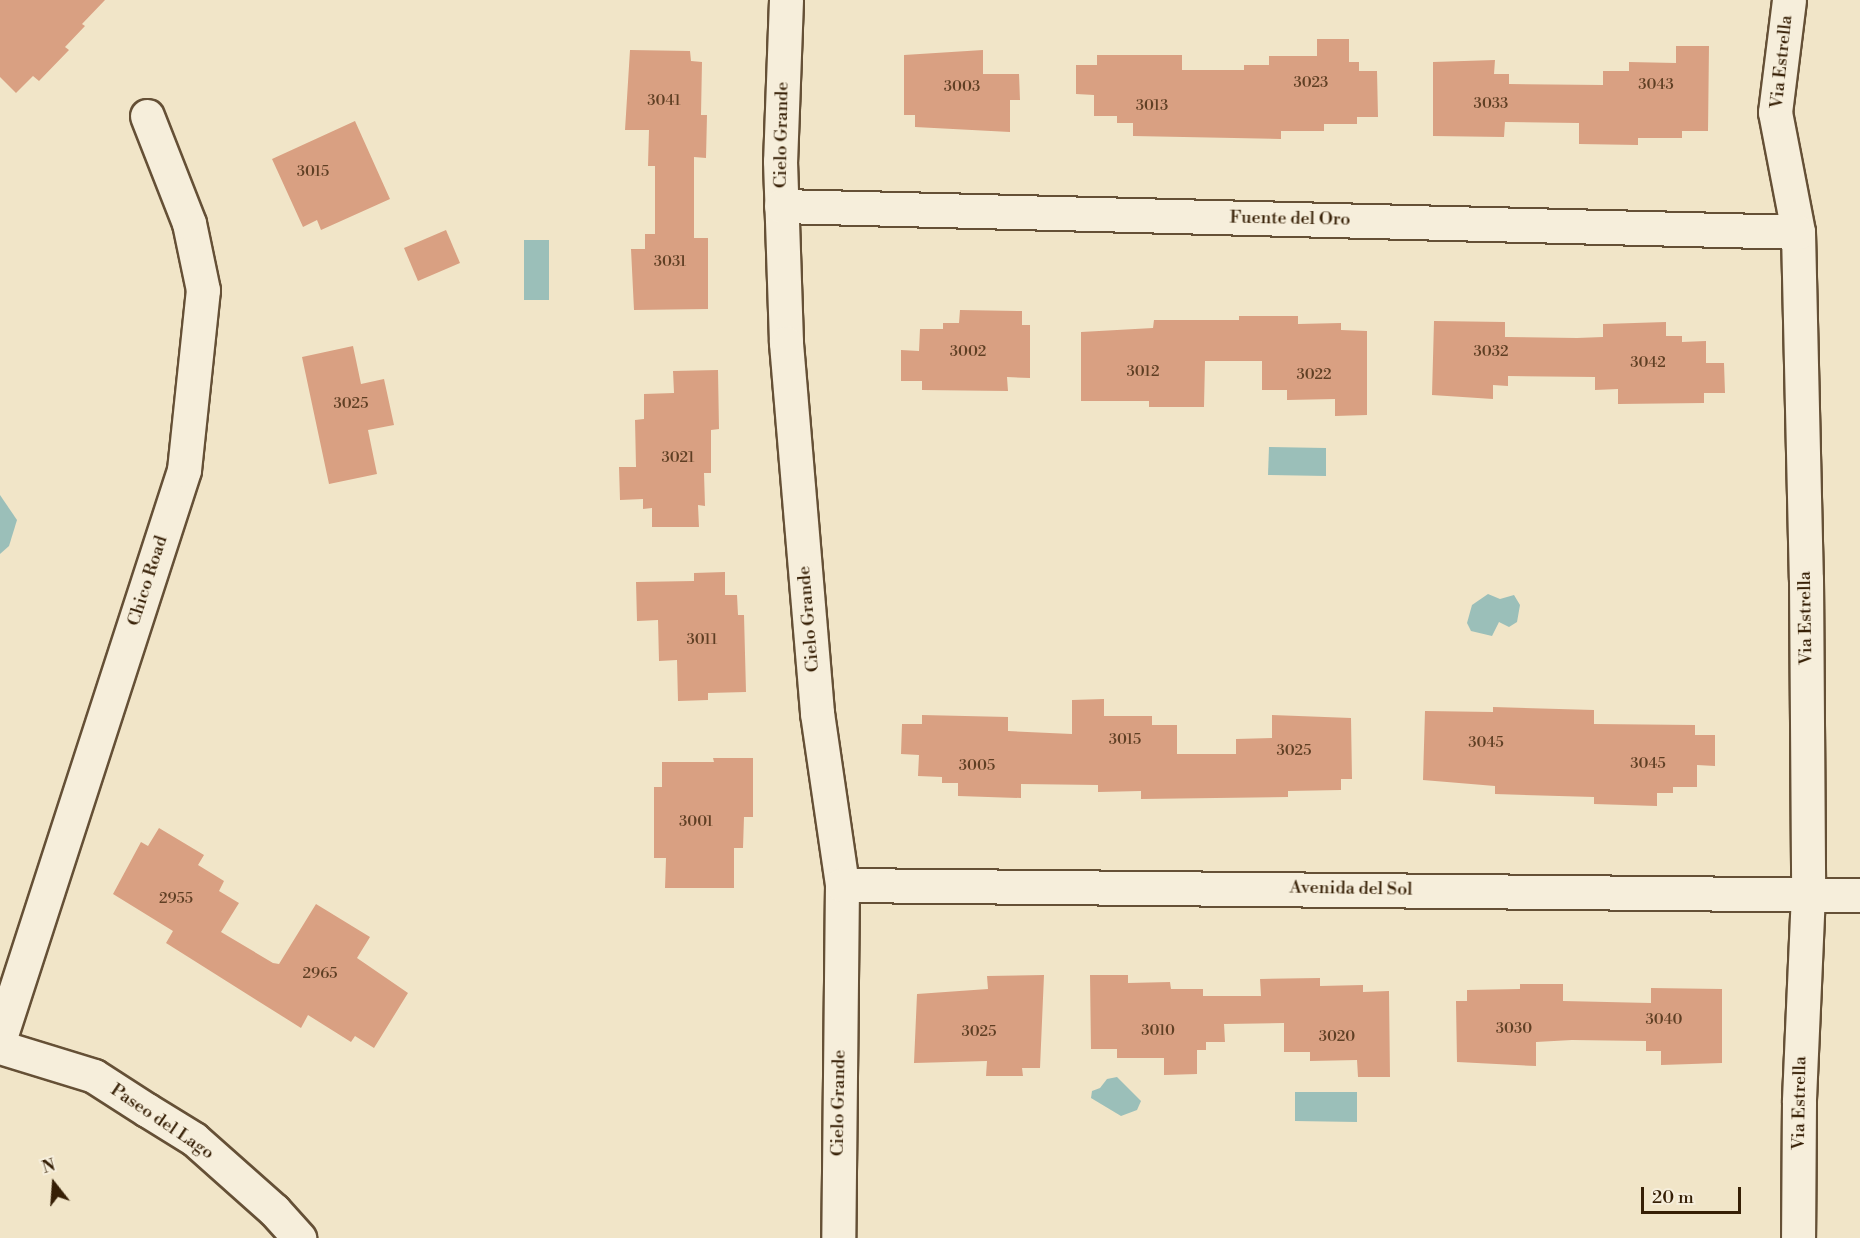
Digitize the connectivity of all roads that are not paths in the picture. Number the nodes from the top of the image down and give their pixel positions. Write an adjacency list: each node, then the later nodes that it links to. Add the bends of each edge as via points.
1 (786, 0): 4 (street, Cielo Grande)
2 (1789, 0): 5 (street, Via Estrella, via 1775,112)
3 (147, 116): 9 (street, Chico Road, via 189,223 203,290 184,470)
4 (781, 206): 5 (street, Fuente del Oro); 6 (street, Cielo Grande, via 786,344 817,713)
5 (1798, 232): 7 (street, Via Estrella)
6 (842, 885): 7 (street, Avenida del Sol); 12 (street, Cielo Grande)
7 (1808, 893): 8 (street, Avenida del Sol); 13 (street, Via Estrella)
8 (1860, 895)
9 (0, 1038)
10 (0, 1047): 11 (street, Paseo del Lago, via 94,1076 184,1133 274,1210)
11 (299, 1238)
12 (838, 1238)
13 (1798, 1238)

